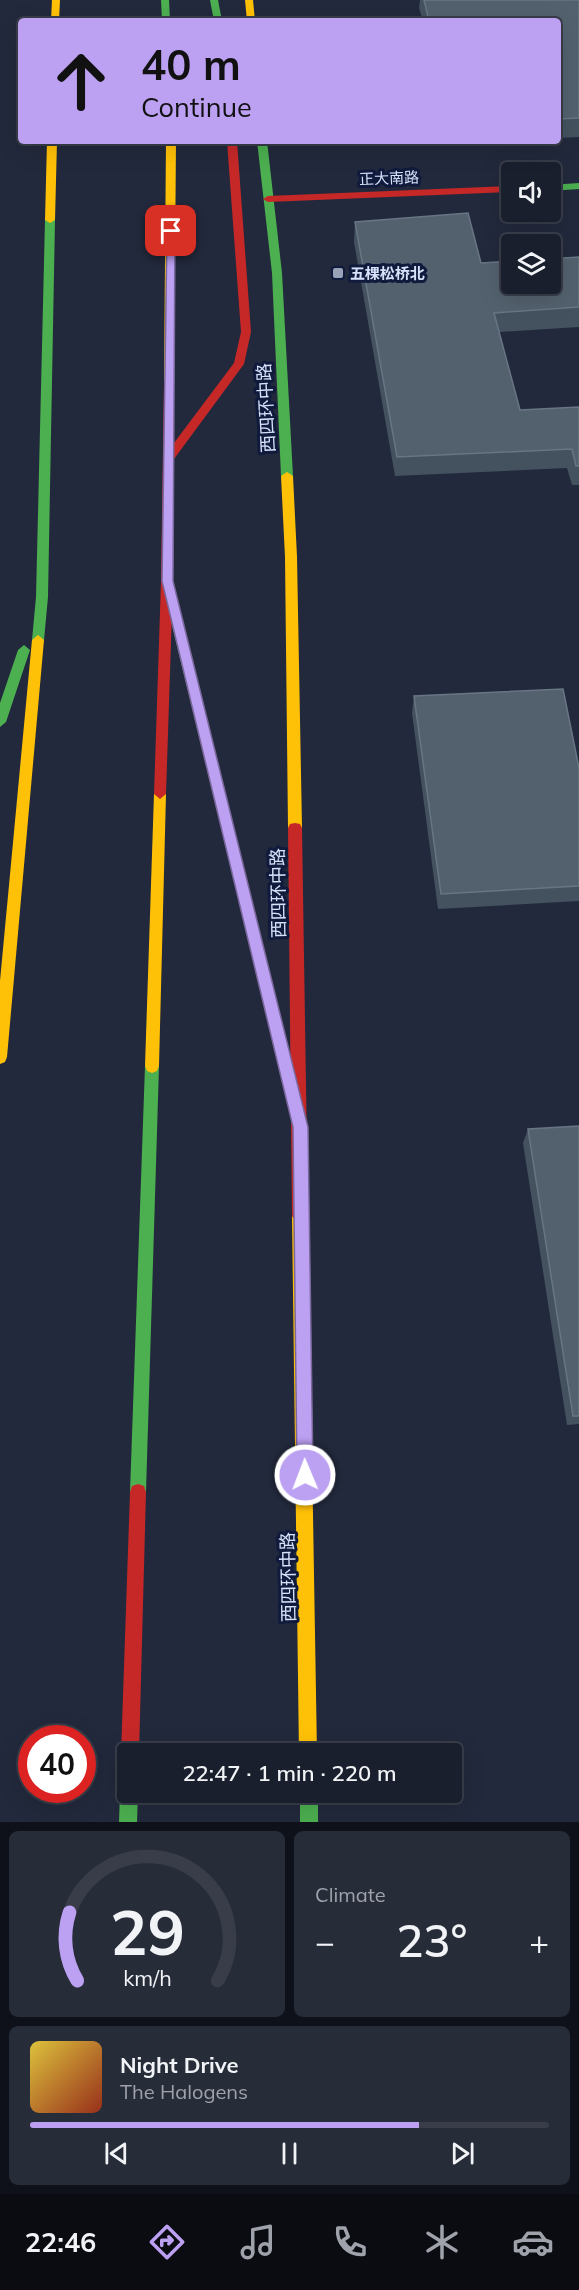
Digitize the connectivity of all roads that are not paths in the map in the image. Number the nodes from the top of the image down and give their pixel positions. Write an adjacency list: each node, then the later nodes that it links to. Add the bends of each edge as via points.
1 (56, 0): 5 (main road)
2 (165, 0): 6 (main road)
3 (214, 0): 7 (main road)
4 (249, 0): 8 (main road)
5 (55, 18)
6 (166, 18)
7 (217, 18)
8 (251, 18)
9 (52, 144): 19 (main road)
10 (171, 144): 17 (main road)
11 (232, 144): 17 (main road, via 246,332 239,364)
12 (262, 144): 16 (main road, 西四环中路)
13 (579, 186): 14 (main road)
14 (561, 187)
15 (501, 189): 16 (main road, 正大南路)
16 (268, 199): 22 (main road, 西四环中路, via 279,314 291,557)
17 (169, 457): 18 (main road)
18 (167, 581): 22 (main road); 23 (main road)
19 (42, 597): 20 (main road); 21 (main road)
20 (0, 722)
21 (0, 1057)
22 (300, 1127): 24 (main road, 西四环中路)
23 (130, 1743)
24 (309, 1743)
25 (129, 1803): 27 (main road)
26 (309, 1803): 28 (main road)
27 (128, 1822)
28 (309, 1822)

